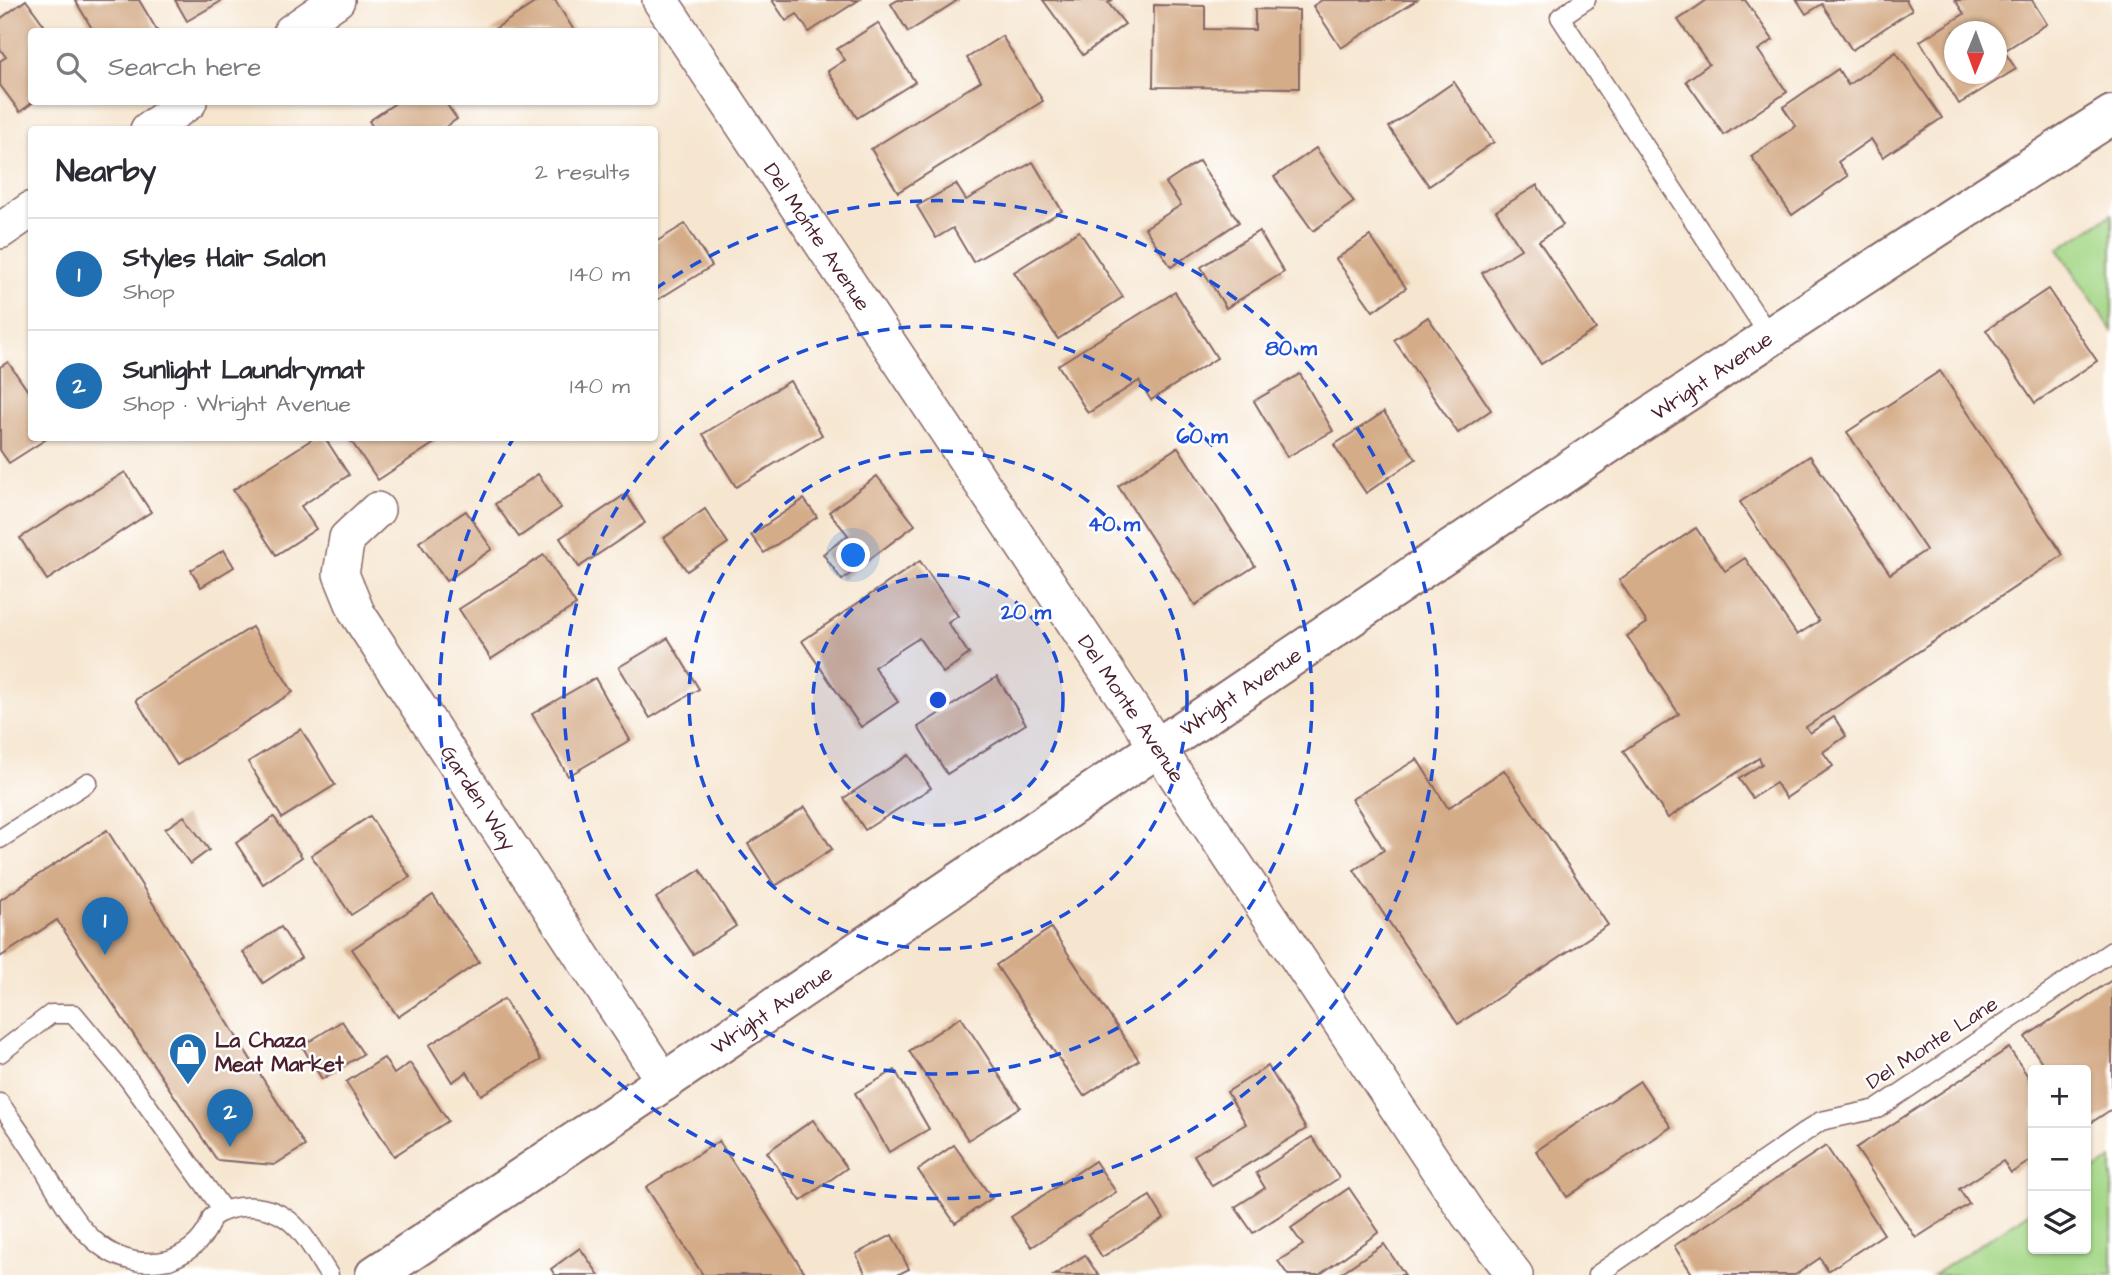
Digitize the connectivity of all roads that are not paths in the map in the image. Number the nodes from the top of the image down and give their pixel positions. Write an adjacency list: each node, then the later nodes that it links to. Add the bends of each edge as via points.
1 (337, 0): 4 (street)
2 (660, 0): 12 (street, Del Monte Avenue)
3 (1586, 0): 10 (lane, via 1560,17)
4 (297, 28)
5 (185, 105): 7 (street)
6 (2112, 115): 10 (street, Wright Avenue)
7 (154, 126)
8 (28, 212): 9 (street)
9 (0, 231)
10 (1770, 337): 12 (street, Wright Avenue)
11 (377, 510): 17 (street, Garden Way, via 347,538 341,574 357,613)
12 (1157, 748): 17 (street, Wright Avenue); 22 (street, Del Monte Avenue, via 1468,1213)
13 (88, 782): 14 (lane)
14 (0, 839)
15 (2112, 951): 23 (lane, Del Monte Lane, via 1877,1108 1821,1121)
16 (0, 1052): 19 (lane, via 51,1014 74,1014 129,1080)
17 (665, 1083): 21 (street, Wright Avenue)
18 (0, 1103): 19 (lane, via 80,1231 98,1249 126,1264 148,1266 172,1259 207,1235 212,1217)
19 (223, 1210): 20 (lane, via 244,1205 281,1216 298,1228)
20 (328, 1275)
21 (375, 1275)
22 (1515, 1275)
23 (1597, 1275)

